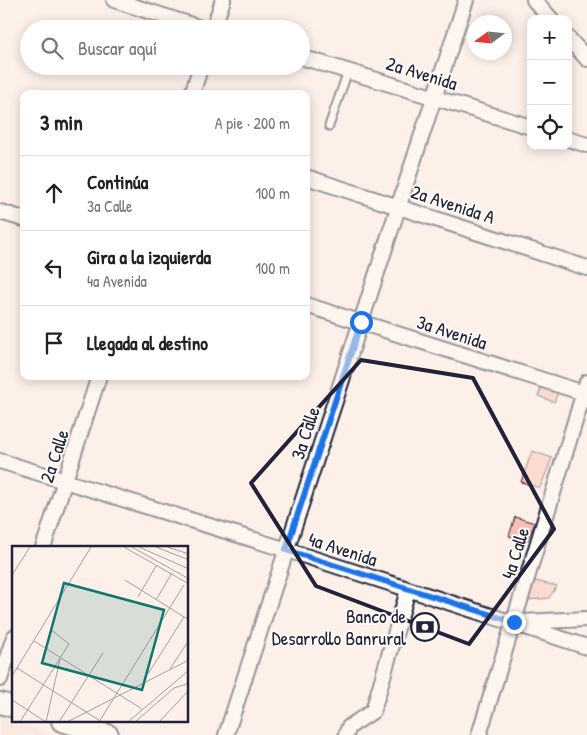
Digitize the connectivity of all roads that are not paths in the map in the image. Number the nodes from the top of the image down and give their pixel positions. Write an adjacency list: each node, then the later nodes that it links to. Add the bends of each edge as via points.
1 (114, 0): 6 (street)
2 (223, 0): 7 (street)
3 (466, 0): 14 (street, 3a Calle)
4 (534, 0): 5 (street)
5 (547, 15)
6 (176, 20)
7 (217, 20)
8 (572, 42): 9 (street)
9 (587, 59)
10 (310, 60): 11 (street, 2a Avenida)
11 (348, 71): 14 (street, 2a Avenida); 15 (lane)
12 (198, 75): 13 (street)
13 (193, 90)
14 (435, 96): 16 (street, 2a Avenida); 20 (street, 3a Calle)
15 (329, 126)
16 (527, 126)
17 (572, 140): 18 (street)
18 (587, 145)
19 (310, 178): 20 (street, 2a Avenida A)
20 (399, 206): 23 (street, 2a Avenida A); 25 (street, 3a Calle)
21 (0, 212): 22 (street)
22 (20, 218)
23 (587, 268)
24 (310, 306): 25 (street, 3a Avenida)
25 (361, 322): 27 (street, 3a Avenida); 31 (street, 3a Calle)
26 (99, 380): 29 (street, 2a Calle)
27 (586, 389): 34 (street, 4a Calle)
28 (0, 461): 29 (street, 4a Avenida)
29 (65, 481): 30 (street, 2a Calle); 31 (street, 4a Avenida)
30 (44, 546)
31 (286, 550): 32 (street, 4a Avenida); 40 (street, 3a Calle)
32 (408, 590): 34 (street, 4a Avenida); 41 (street, via 373,711 349,727)
33 (587, 619): 34 (street)
34 (514, 622): 36 (street, 4a Avenida); 42 (street, 4a Calle)
35 (12, 643): 37 (street)
36 (587, 647)
37 (0, 679)
38 (65, 722): 39 (street)
39 (108, 735)
40 (226, 735)
41 (346, 735)
42 (480, 735)

